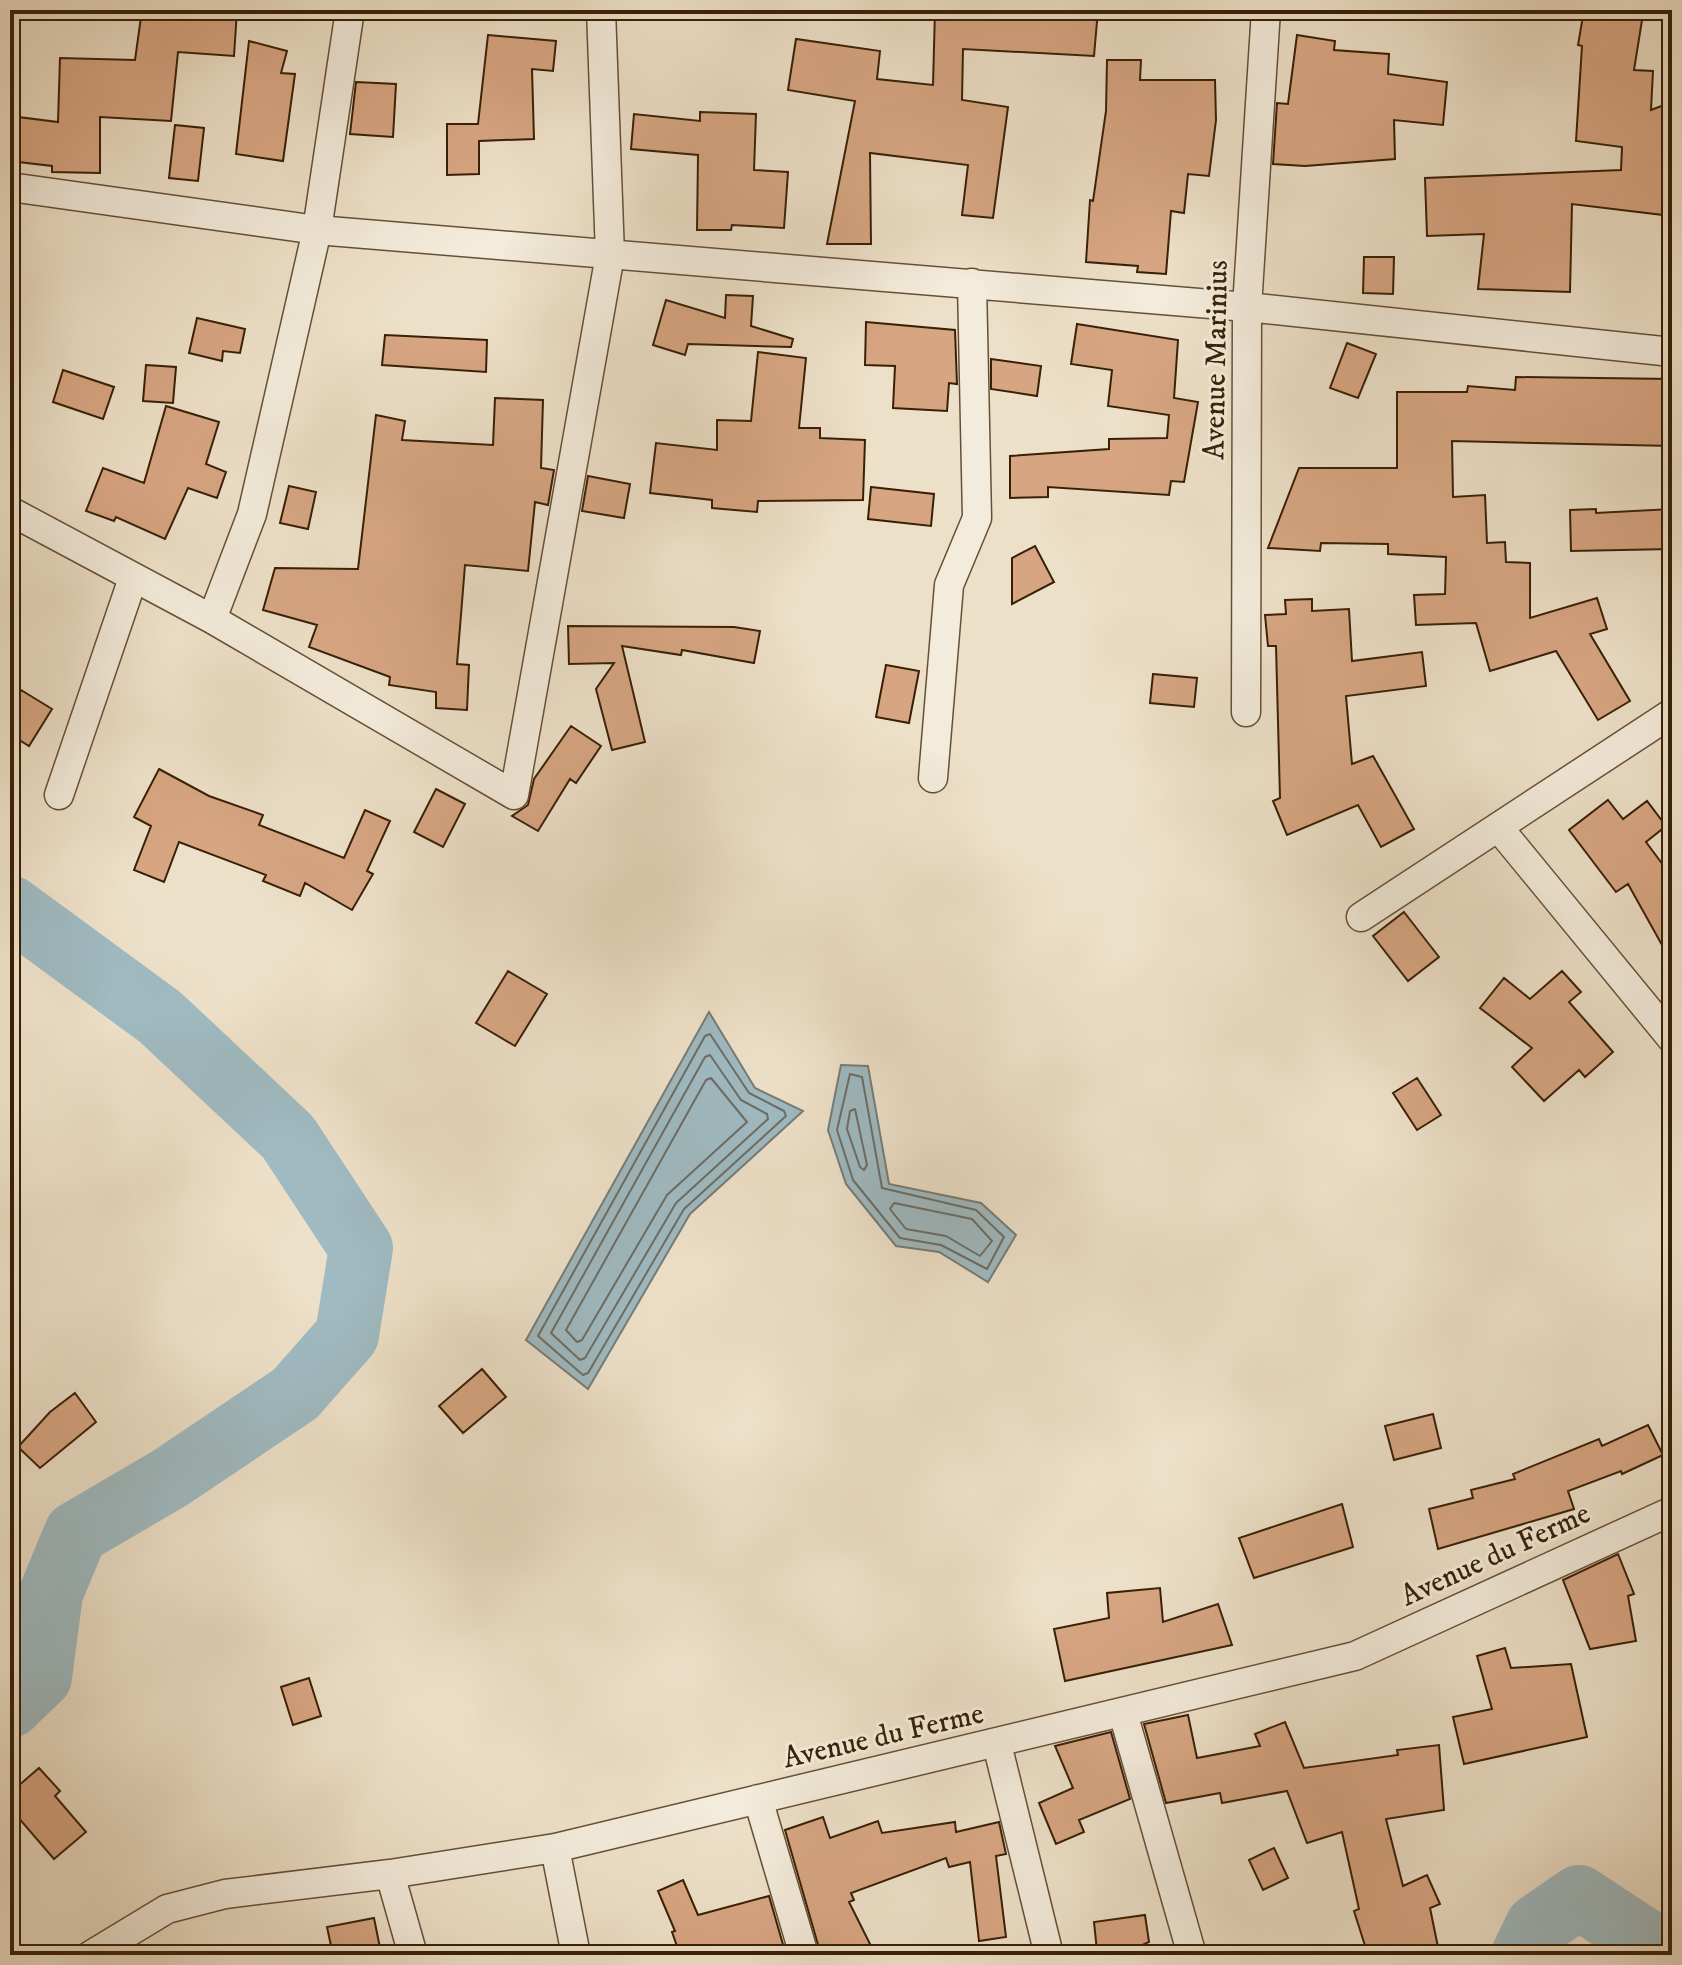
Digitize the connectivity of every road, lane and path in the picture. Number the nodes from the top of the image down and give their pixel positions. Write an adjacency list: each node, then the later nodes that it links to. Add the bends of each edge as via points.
1 (350, 10): 5 (street)
2 (601, 10): 6 (street)
3 (1266, 10): 8 (street, Avenue Marinius)
4 (10, 187): 5 (street)
5 (317, 230): 6 (street); 12 (street, via 252,514)
6 (610, 255): 7 (street); 12 (street, via 514,795)
7 (972, 283): 8 (street); 15 (street, via 977,518 949,585)
8 (1247, 307): 9 (street); 13 (street, Avenue Marinius)
9 (1672, 352)
10 (10, 511): 11 (street)
11 (133, 578): 12 (street); 16 (street)
12 (212, 619)
13 (1246, 712)
14 (1672, 713): 17 (street)
15 (933, 778)
16 (59, 795)
17 (1498, 827): 18 (street); 19 (street)
18 (1361, 917)
19 (1672, 1039)
20 (1672, 1511): 21 (street, Avenue du Ferme, via 1355,1656)
21 (1123, 1713): 22 (street, Avenue du Ferme); 31 (street)
22 (997, 1744): 23 (street, Avenue du Ferme); 30 (street)
23 (758, 1799): 24 (street, Avenue du Ferme); 29 (street)
24 (555, 1848): 25 (street, Avenue du Ferme); 28 (street)
25 (390, 1874): 26 (street, Avenue du Ferme, via 225,1894 167,1909); 27 (street)
26 (91, 1955)
27 (413, 1955)
28 (576, 1955)
29 (804, 1955)
30 (1049, 1955)
31 (1192, 1955)

